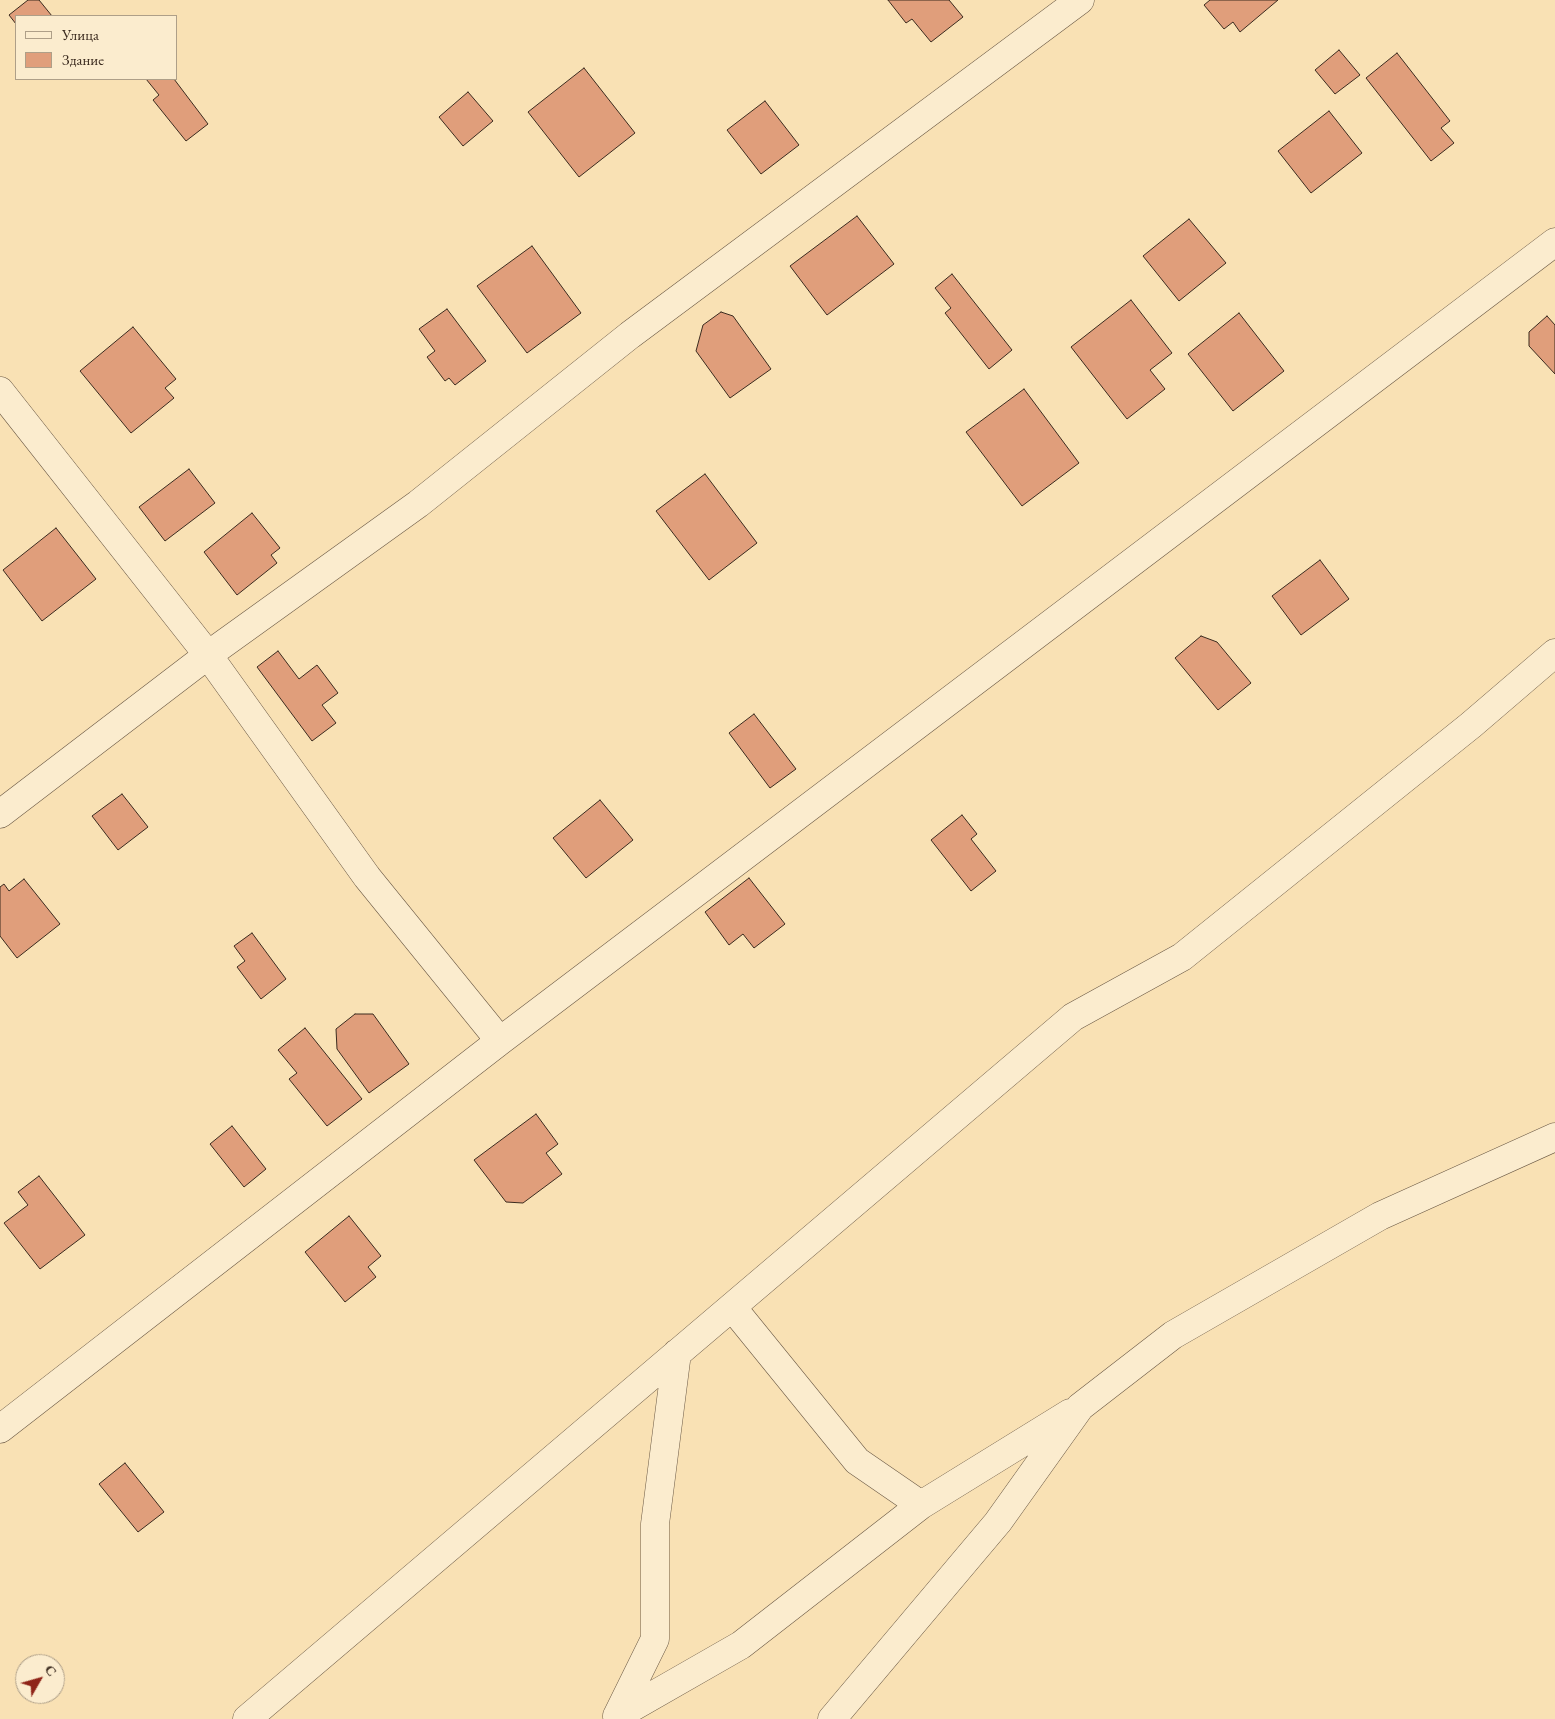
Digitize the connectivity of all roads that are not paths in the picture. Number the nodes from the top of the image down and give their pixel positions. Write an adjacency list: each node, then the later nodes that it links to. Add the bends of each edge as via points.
1 (1080, 0): 5 (street, via 630,335 418,504)
2 (1555, 242): 7 (street)
3 (0, 391): 5 (street)
4 (1555, 653): 9 (street, via 1471,725 1182,957 1073,1016)
5 (208, 655): 6 (street); 7 (street, via 367,877)
6 (0, 814)
7 (500, 1041): 12 (street)
8 (1555, 1137): 11 (street, via 1371,1221 1173,1334)
9 (732, 1307): 10 (street); 13 (street, via 857,1461)
10 (677, 1353): 13 (street, via 655,1524 655,1639 617,1716 741,1645); 14 (street)
11 (1080, 1407): 13 (street); 15 (street, via 998,1522)
12 (0, 1429)
13 (921, 1505)
14 (248, 1719)
15 (832, 1719)

